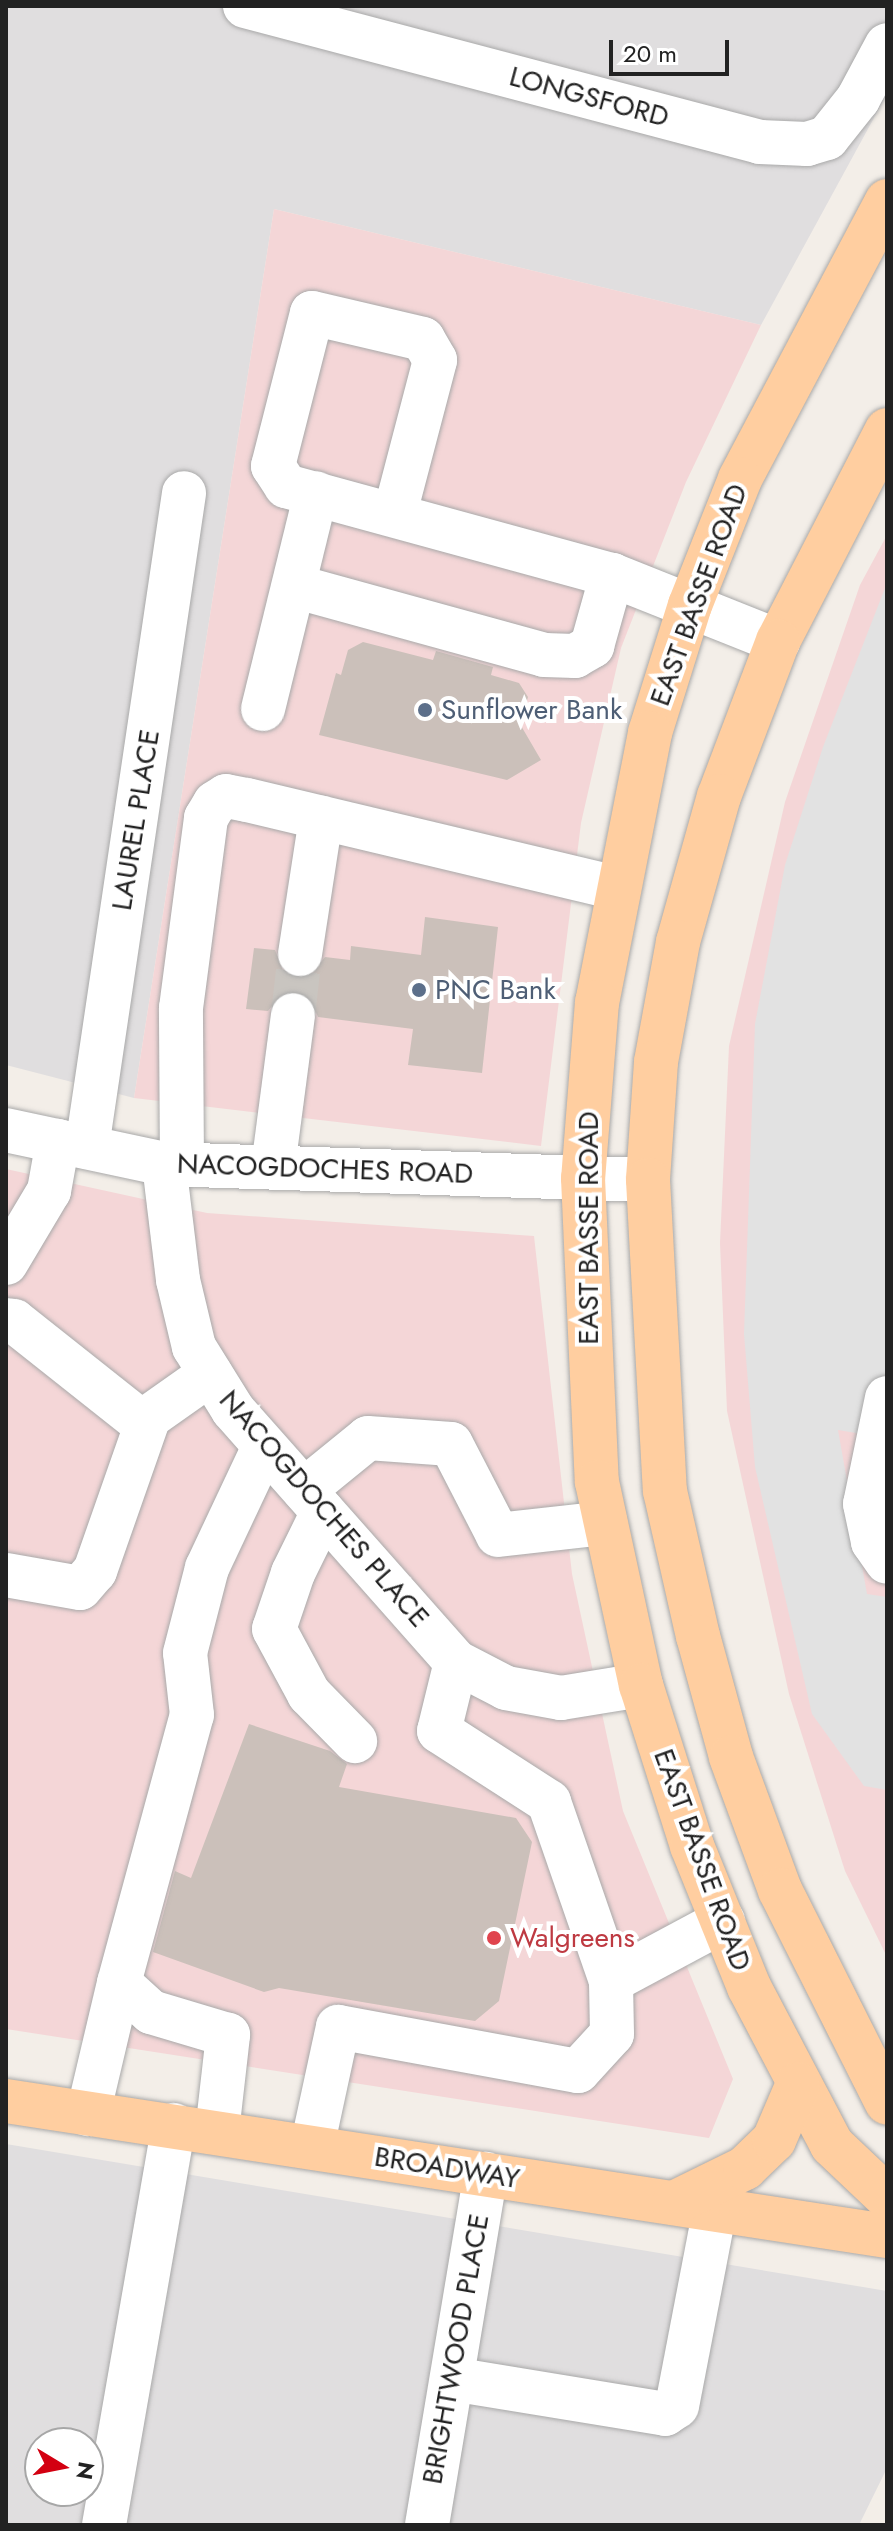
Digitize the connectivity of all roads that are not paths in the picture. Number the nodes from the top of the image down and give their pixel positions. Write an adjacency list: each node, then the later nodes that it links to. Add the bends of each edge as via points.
1 (245, 6): 2 (street, LONGSFORD, via 760,142 807,144 827,138 858,99)
2 (887, 45)
3 (887, 201): 10 (main road, EAST BASSE ROAD, via 740,479)
4 (887, 430): 11 (main road)
5 (184, 493): 18 (street, LAUREL PLACE)
6 (316, 493): 7 (street); 7 (street, via 286,486 273,466 312,313 423,339 435,360); 9 (street)
7 (395, 513): 8 (street)
8 (612, 575): 9 (street, via 592,646 575,656 544,655); 10 (street)
9 (294, 586): 12 (street)
10 (690, 605): 11 (street); 14 (main road, EAST BASSE ROAD, via 650,733)
11 (778, 641): 22 (main road, via 719,796 678,942 656,1062)
12 (263, 709)
13 (321, 818): 14 (street); 15 (street); 19 (street, NACOGDOCHES PLACE, via 226,796 206,818 181,1008)
14 (617, 888): 21 (main road, EAST BASSE ROAD, via 597,1002)
15 (300, 954)
16 (293, 1015): 20 (street)
17 (6, 1130): 18 (street, NACOGDOCHES ROAD)
18 (72, 1144): 19 (street, NACOGDOCHES ROAD); 23 (street, LAUREL PLACE)
19 (173, 1164): 20 (street, NACOGDOCHES ROAD); 25 (street, NACOGDOCHES PLACE, via 178,1280 194,1347)
20 (273, 1167): 21 (street, NACOGDOCHES ROAD)
21 (583, 1178): 22 (street, NACOGDOCHES ROAD); 30 (main road, EAST BASSE ROAD, via 589,1361)
22 (648, 1180): 41 (main road, via 665,1491 698,1636 731,1757 780,1890)
23 (6, 1263)
24 (6, 1320): 27 (street, via 14,1321)
25 (210, 1374): 27 (street); 28 (street, NACOGDOCHES PLACE)
26 (887, 1398): 31 (street, via 865,1504 873,1542)
27 (145, 1425): 32 (street, via 95,1571 80,1588)
28 (264, 1447): 29 (street, NACOGDOCHES PLACE); 38 (street, via 207,1568 185,1653 192,1715)
29 (313, 1501): 30 (street, via 368,1438 451,1444 498,1535); 33 (street, NACOGDOCHES PLACE); 35 (street, via 274,1629 309,1694)
30 (605, 1523): 34 (main road, EAST BASSE ROAD)
31 (887, 1562)
32 (6, 1575)
33 (456, 1662): 34 (street, NACOGDOCHES PLACE, via 506,1688 561,1698); 37 (street, via 439,1731 549,1802)
34 (641, 1685): 36 (main road, EAST BASSE ROAD, via 692,1846)
35 (355, 1741)
36 (723, 1921): 37 (street); 39 (main road, EAST BASSE ROAD)
37 (611, 1981): 45 (street, via 612,2034 578,2071 338,2027)
38 (119, 1983): 42 (street); 44 (street, via 151,2012 228,2035)
39 (798, 2084): 47 (main road, EAST BASSE ROAD, via 832,2145); 48 (main road, via 774,2140)
40 (6, 2101): 42 (main road, BROADWAY)
41 (887, 2103)
42 (88, 2114): 43 (main road, BROADWAY)
43 (174, 2125): 44 (main road, BROADWAY); 51 (street)
44 (217, 2132): 45 (main road, BROADWAY)
45 (312, 2147): 46 (main road, BROADWAY)
46 (486, 2174): 48 (main road, BROADWAY); 50 (street, BRIGHTWOOD PLACE)
47 (887, 2197)
48 (695, 2206): 49 (main road, BROADWAY); 50 (street, via 677,2406 665,2414)
49 (887, 2236)
50 (452, 2379): 52 (street, BRIGHTWOOD PLACE)
51 (104, 2525)
52 (427, 2525)

